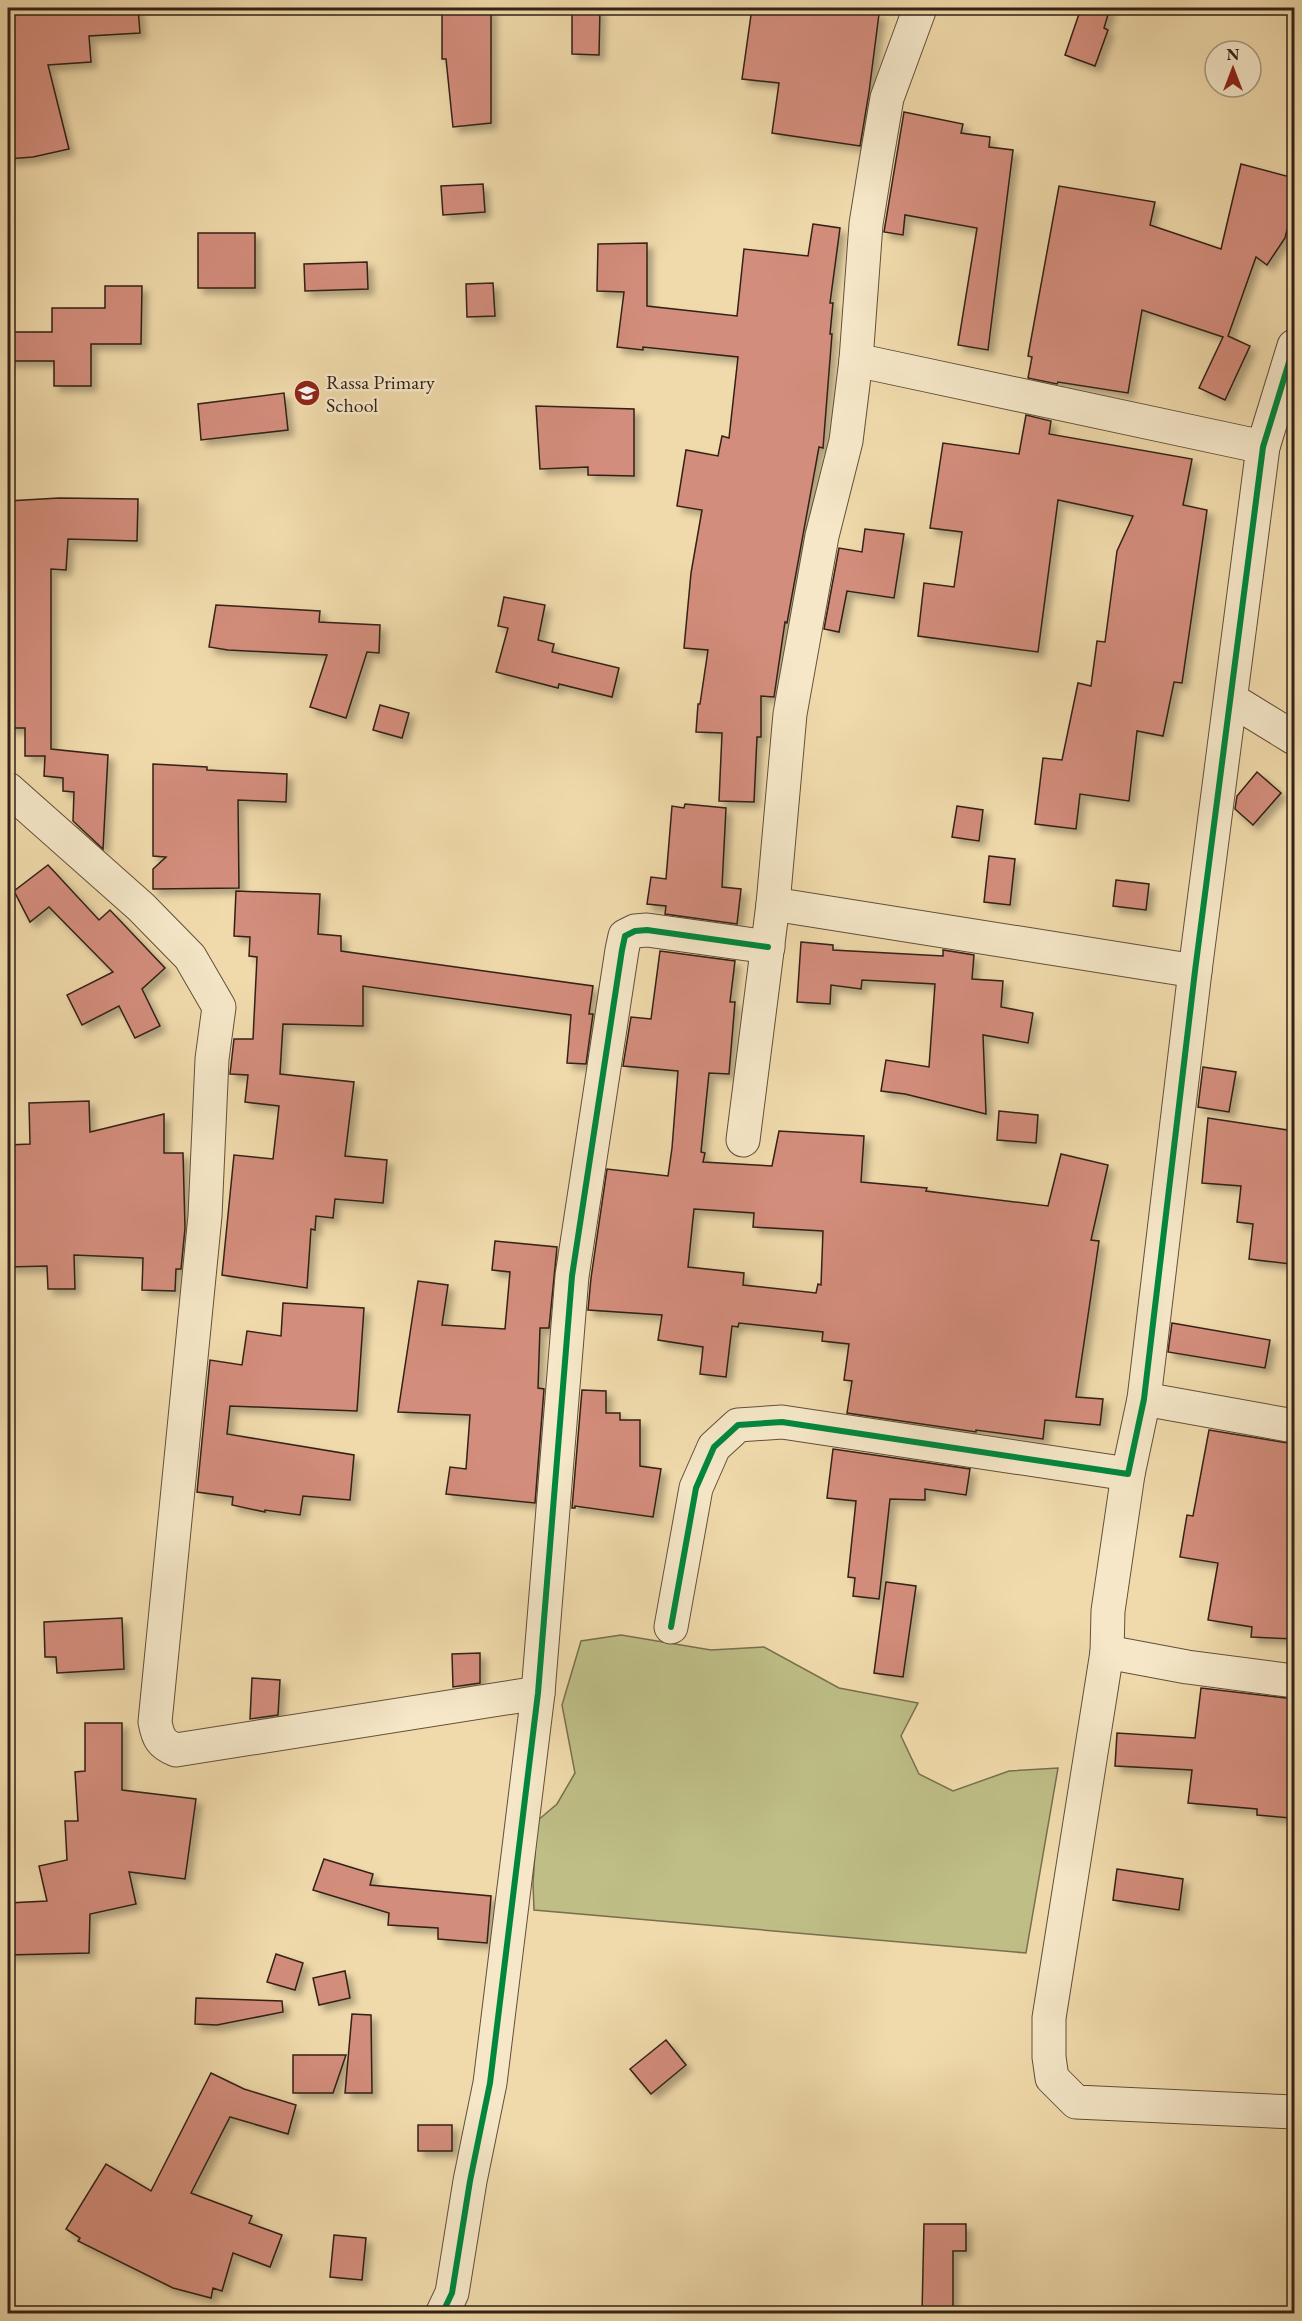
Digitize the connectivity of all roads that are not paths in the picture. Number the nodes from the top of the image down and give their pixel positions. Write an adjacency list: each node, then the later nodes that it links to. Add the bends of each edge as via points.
1 (920, 8): 3 (street, via 888,98 876,162 866,224)
2 (1294, 346): 4 (street)
3 (856, 360): 4 (street); 8 (street, via 846,441 822,536 790,714)
4 (1263, 447): 5 (street)
5 (1232, 700): 6 (street); 10 (street)
6 (1294, 738)
7 (8, 789): 18 (street, via 141,907 190,957 219,1007 212,1059 206,1216 155,1722 158,1736 164,1745 176,1750)
8 (773, 904): 9 (street); 10 (street)
9 (768, 947): 11 (street); 18 (street, via 647,930 635,930 625,936 572,1276)
10 (1195, 970): 12 (street)
11 (743, 1140)
12 (1144, 1399): 13 (street); 14 (street)
13 (1294, 1426)
14 (1128, 1474): 15 (street, via 782,1422 738,1425 714,1447 696,1488); 16 (street, via 1108,1611)
15 (671, 1627)
16 (1107, 1652): 17 (street); 19 (street, via 1049,2018 1052,2078 1076,2102)
17 (1294, 1681)
18 (538, 1693): 20 (street, via 490,2083 452,2293)
19 (1294, 2112)
20 (442, 2313)

